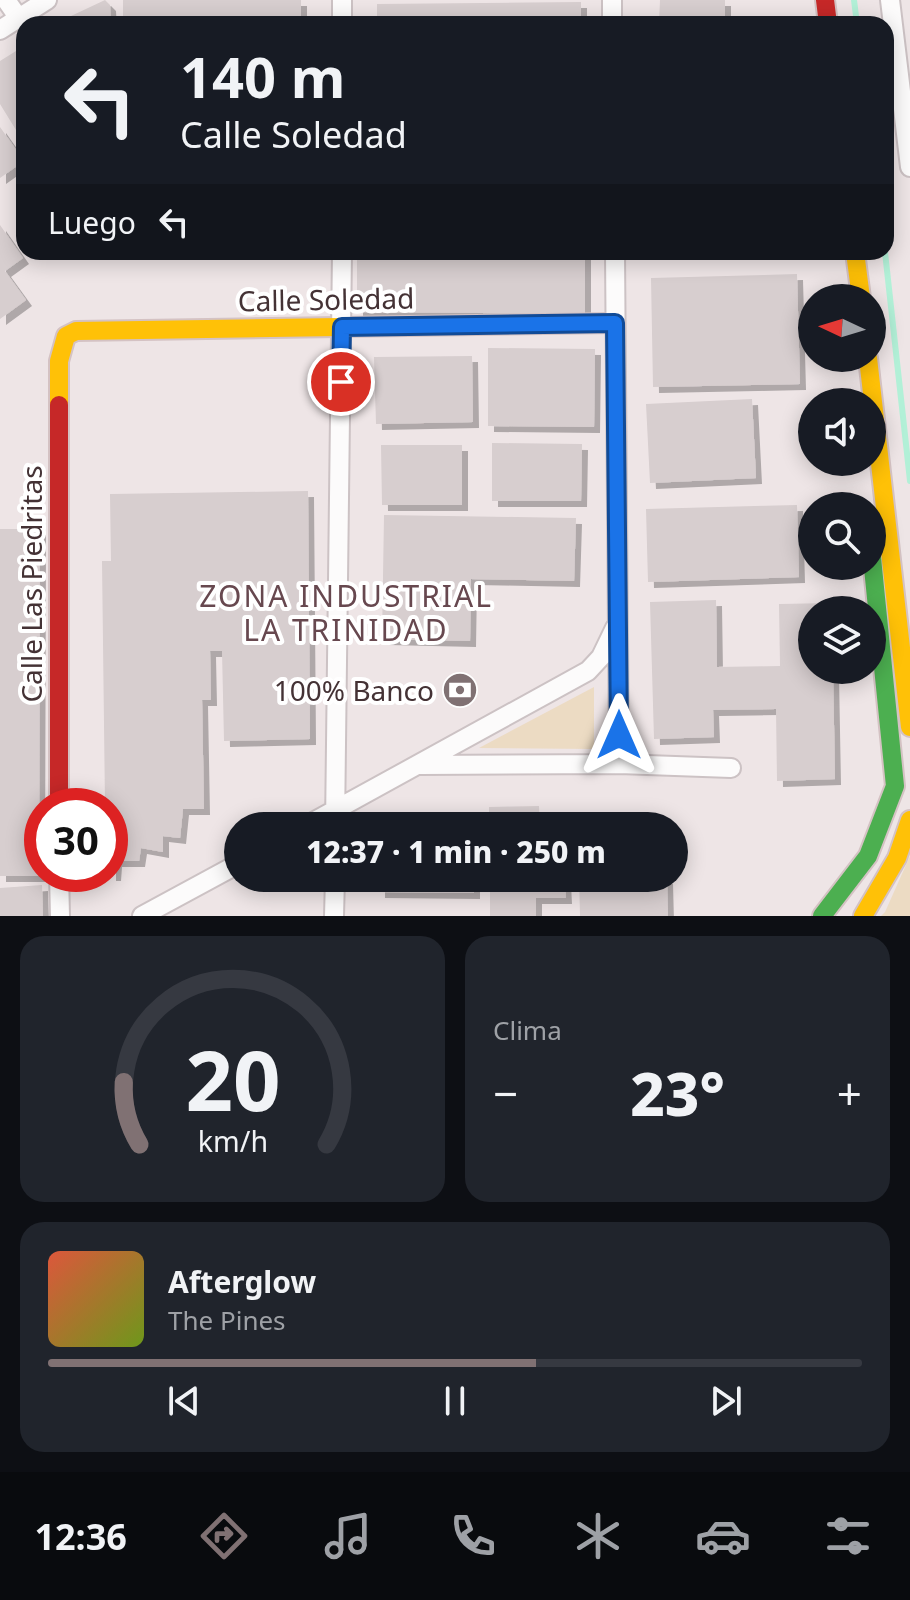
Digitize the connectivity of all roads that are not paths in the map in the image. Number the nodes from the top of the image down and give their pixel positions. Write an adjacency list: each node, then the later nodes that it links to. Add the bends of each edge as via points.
1 (2, 0): 3 (street)
2 (47, 0): 4 (street)
3 (17, 16)
4 (20, 16)
5 (894, 27): 6 (street)
6 (908, 123): 7 (street)
7 (910, 167)
8 (342, 260): 13 (street)
9 (615, 260): 12 (street)
10 (856, 260): 11 (street)
11 (859, 284)
12 (615, 323): 13 (street, Calle Soledad); 17 (street)
13 (342, 327): 14 (street, Calle Soledad, via 76,331 66,336); 23 (street)
14 (59, 361): 22 (street, Calle Las Piedritas)
15 (870, 372): 18 (street)
16 (874, 580): 32 (street, via 895,786 872,852)
17 (619, 619): 19 (street); 20 (street, via 588,671)
18 (910, 727)
19 (619, 764): 20 (street); 21 (street)
20 (417, 765): 24 (street)
21 (731, 768)
22 (59, 788)
23 (335, 812)
24 (344, 812)
25 (910, 820): 33 (street, via 897,858)
26 (224, 872): 30 (street)
27 (59, 892): 29 (street)
28 (335, 892): 31 (street)
29 (60, 916)
30 (142, 916)
31 (334, 916)
32 (822, 916)
33 (863, 916)

